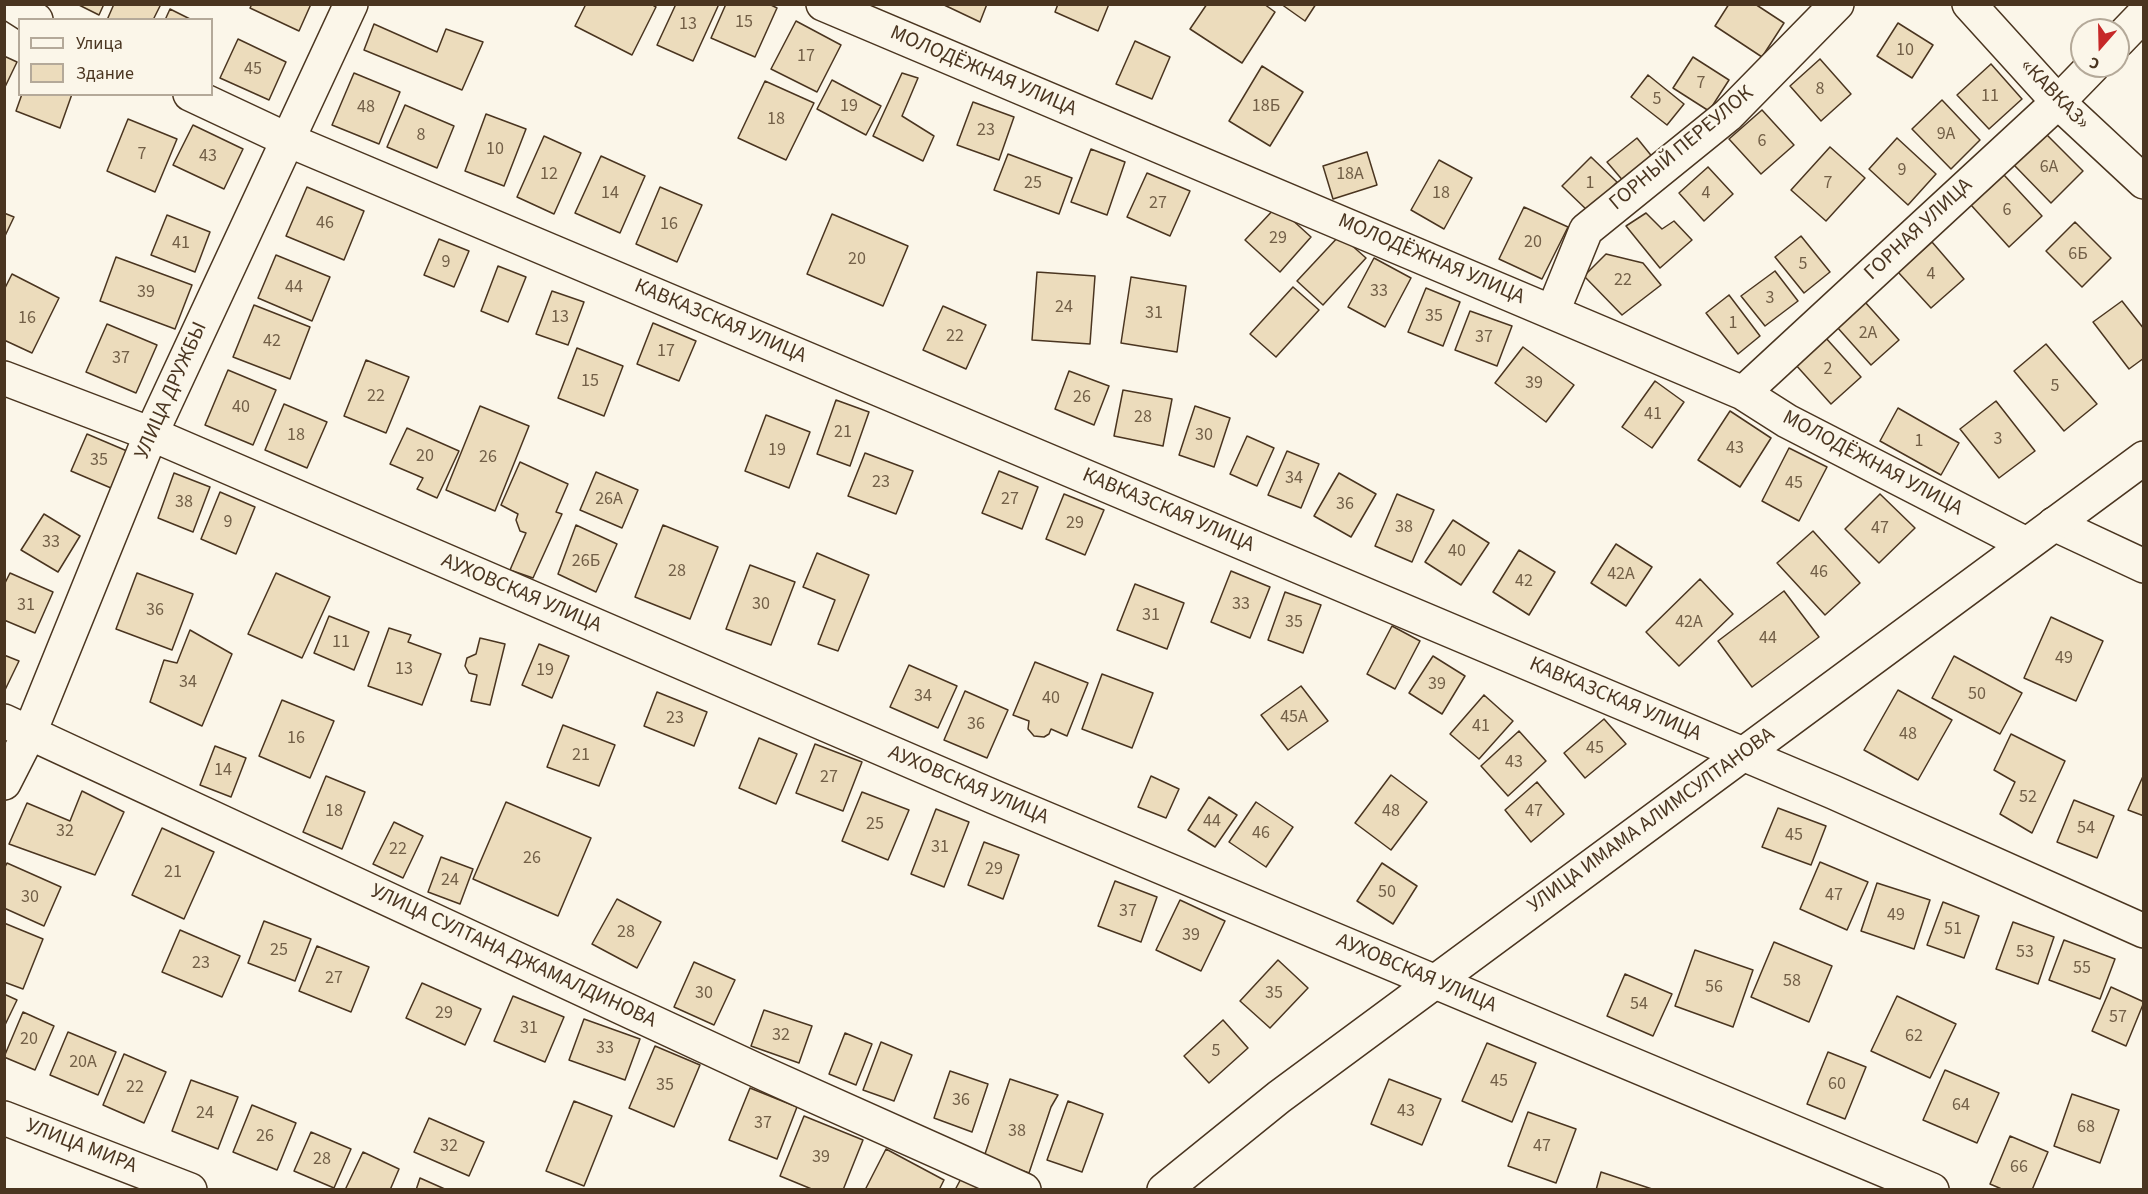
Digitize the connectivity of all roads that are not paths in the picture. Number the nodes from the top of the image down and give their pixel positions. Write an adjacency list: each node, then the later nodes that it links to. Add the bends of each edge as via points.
1 (11, 4): 7 (main road)
2 (351, 4): 12 (main road, УЛИЦА ДРУЖБЫ)
3 (823, 4): 14 (main road, МОЛОДЁЖНАЯ УЛИЦА)
4 (1837, 4): 14 (main road, ГОРНЫЙ ПЕРЕУЛОК, via 1728,115 1586,230)
5 (1969, 4): 11 (main road, «КАВКАЗ»)
6 (2144, 14): 8 (main road)
7 (33, 18)
8 (2130, 28)
9 (2081, 78): 11 (main road, ГОРНАЯ УЛИЦА)
10 (194, 96): 12 (main road, КАВКАЗСКАЯ УЛИЦА)
11 (2058, 102): 13 (main road, «КАВКАЗ»); 16 (main road, ГОРНАЯ УЛИЦА)
12 (288, 140): 17 (main road, УЛИЦА ДРУЖБЫ); 23 (main road, КАВКАЗСКАЯ УЛИЦА)
13 (2144, 182)
14 (1553, 311): 16 (main road, МОЛОДЁЖНАЯ УЛИЦА)
15 (4, 378): 17 (main road, АУХОВСКАЯ УЛИЦА)
16 (1743, 393): 20 (main road, МОЛОДЁЖНАЯ УЛИЦА, via 1787,421)
17 (151, 434): 22 (main road, УЛИЦА ДРУЖБЫ); 26 (main road, АУХОВСКАЯ УЛИЦА, via 983,793)
18 (2144, 458): 19 (main road, УЛИЦА ИМАМА АЛИМСУЛТАНОВА)
19 (2054, 524): 20 (main road, УЛИЦА ИМАМА АЛИМСУЛТАНОВА); 21 (main road)
20 (2026, 544): 23 (main road, УЛИЦА ИМАМА АЛИМСУЛТАНОВА)
21 (2144, 566)
22 (17, 727): 24 (main road, УЛИЦА ДРУЖБЫ); 29 (main road, УЛИЦА СУЛТАНА ДЖАМАЛДИНОВА)
23 (1743, 754): 25 (main road, КАВКАЗСКАЯ УЛИЦА); 26 (main road, УЛИЦА ИМАМА АЛИМСУЛТАНОВА)
24 (4, 783)
25 (2144, 931)
26 (1435, 982): 30 (main road, УЛИЦА ИМАМА АЛИМСУЛТАНОВА, via 1279,1097); 31 (main road, АУХОВСКАЯ УЛИЦА)
27 (4, 1118): 28 (main road, УЛИЦА МИРА)
28 (190, 1190)
29 (1024, 1190)
30 (1164, 1190)
31 (1932, 1190)

